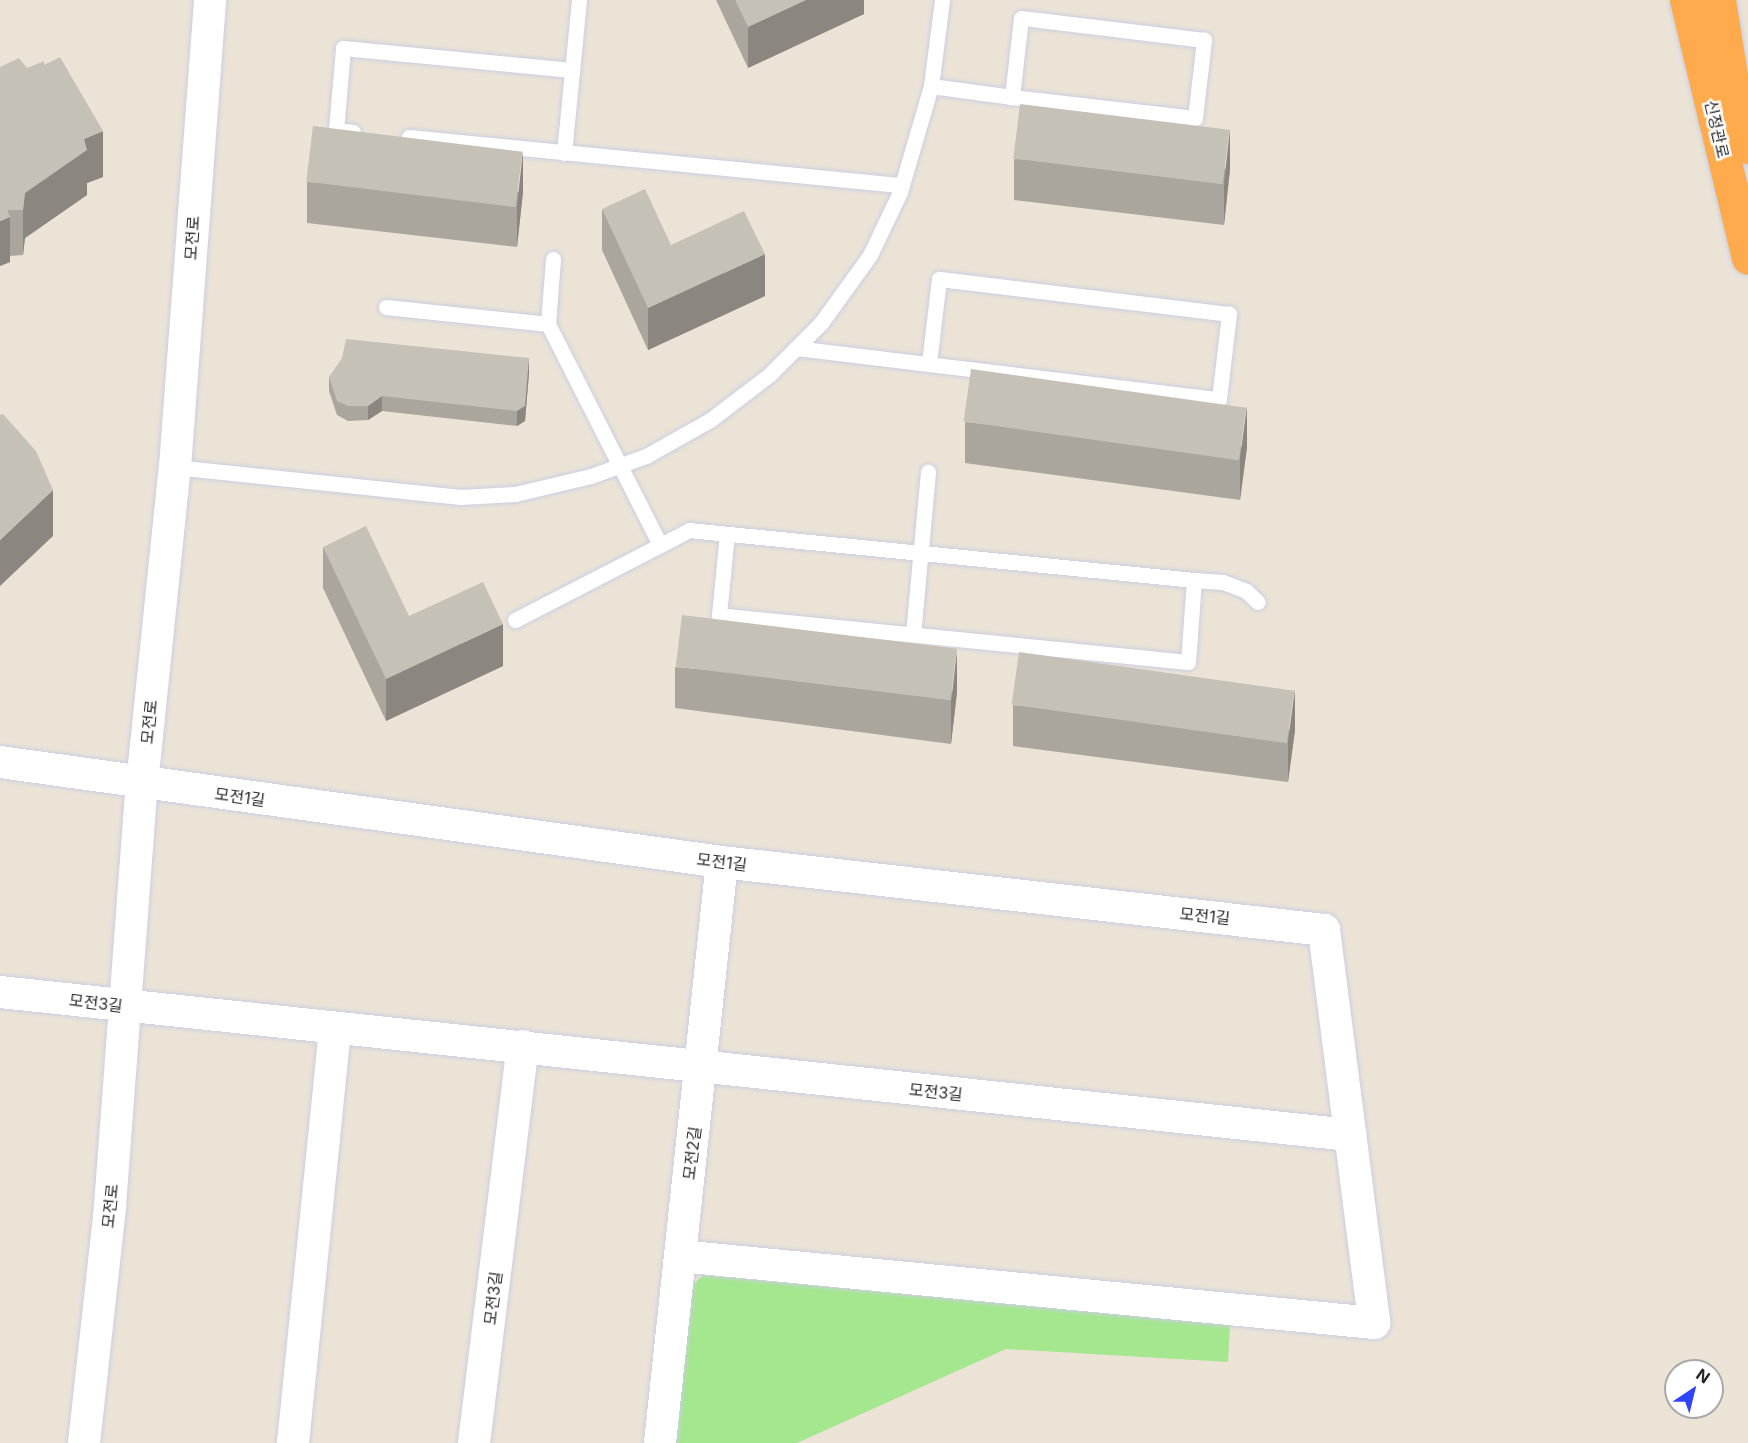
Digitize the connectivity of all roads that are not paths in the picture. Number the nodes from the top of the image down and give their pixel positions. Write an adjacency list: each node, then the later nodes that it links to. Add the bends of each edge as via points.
1 (210, 0): 21 (street, 모전로)
2 (579, 0): 6 (lane)
3 (942, 0): 7 (lane)
4 (1686, 0): 14 (highway, 신정관로)
5 (1719, 0): 11 (highway, 신정관로, via 1734,94)
6 (572, 70): 9 (lane, via 343,48 336,130); 12 (lane)
7 (931, 86): 8 (lane); 13 (lane)
8 (1012, 97): 8 (lane, via 1195,118 1204,40 1021,18)
9 (370, 134)
10 (393, 136): 12 (lane)
11 (1748, 147)
12 (564, 153): 13 (lane)
13 (902, 185): 18 (lane, via 870,255 821,323)
14 (1748, 258)
15 (553, 259): 17 (lane)
16 (386, 307): 17 (lane)
17 (548, 324): 20 (lane)
18 (796, 348): 19 (lane); 20 (lane, via 769,375 710,420 646,456)
19 (929, 363): 19 (lane, via 1219,399 1229,314 939,279)
20 (621, 465): 21 (lane, via 515,494 460,497); 24 (lane)
21 (175, 467): 31 (street, 모전로)
22 (928, 472): 25 (lane)
23 (726, 534): 24 (lane, via 689,530); 25 (lane); 29 (lane, via 719,615)
24 (660, 545): 28 (lane)
25 (920, 553): 26 (lane); 29 (lane)
26 (1194, 580): 27 (lane, via 1223,582 1246,591); 29 (lane, via 1188,662)
27 (1258, 602)
28 (515, 620)
29 (913, 634)
30 (0, 762): 31 (street, 모전1길)
31 (142, 784): 32 (street, 모전1길); 34 (street, 모전로)
32 (722, 862): 37 (street, 모전2길); 38 (street, 모전1길, via 1324,930)
33 (0, 992): 34 (street, 모전3길)
34 (128, 1007): 35 (street, 모전3길); 40 (street, 모전로)
35 (335, 1028): 36 (street, 모전3길); 41 (street)
36 (523, 1046): 37 (street, 모전3길); 42 (street, 모전3길)
37 (701, 1067): 38 (street, 모전3길); 39 (street, 모전2길)
38 (1350, 1135): 39 (street, 모전1길, via 1374,1323)
39 (680, 1256): 43 (street, 모전2길)
40 (84, 1443)
41 (293, 1443)
42 (474, 1443)
43 (660, 1443)

